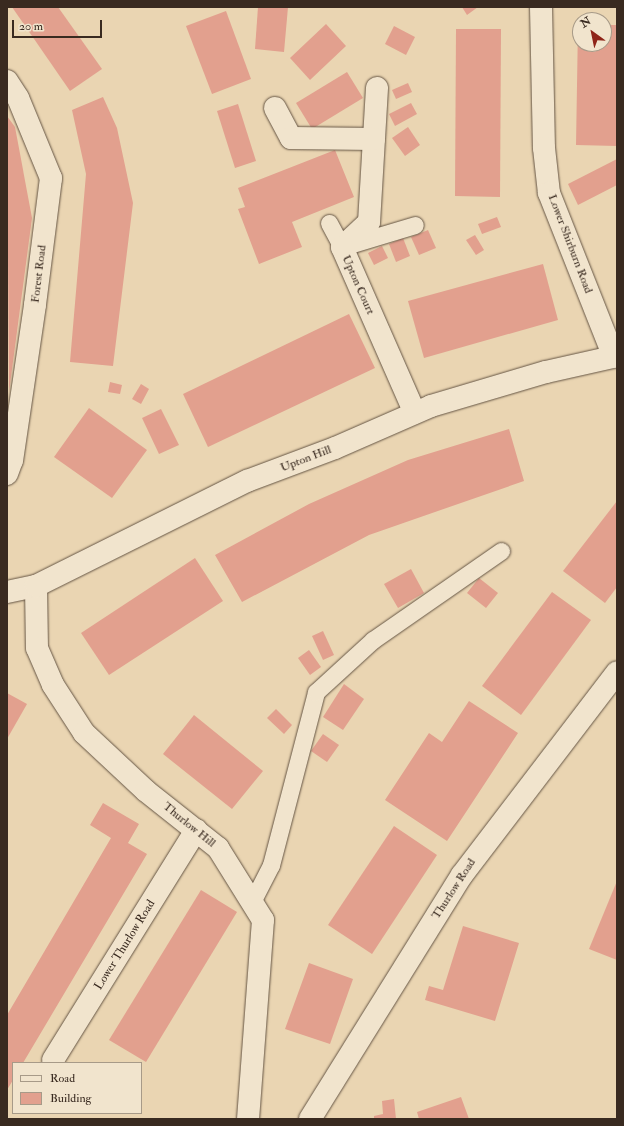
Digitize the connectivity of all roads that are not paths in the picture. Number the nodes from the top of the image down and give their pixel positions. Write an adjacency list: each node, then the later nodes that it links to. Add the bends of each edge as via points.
1 (541, 7): 9 (street, Lower Shirburn Road, via 544,148 549,193)
2 (7, 81): 11 (street, Forest Road, via 18,98 51,178 34,313 12,460)
3 (376, 88): 5 (street, Upton Court)
4 (275, 108): 5 (street, via 291,138)
5 (374, 139): 8 (street, Upton Court, via 369,222)
6 (329, 223): 8 (lane)
7 (415, 225): 8 (lane)
8 (342, 248): 10 (street, Upton Court)
9 (616, 356): 10 (street, Upton Hill, via 546,372)
10 (415, 413): 13 (street, Upton Hill, via 335,448 246,481)
11 (7, 474)
12 (501, 551): 17 (lane, via 372,640 316,692 271,865)
13 (36, 586): 14 (street, Upton Hill); 16 (street, Thurlow Hill, via 36,648 53,685 84,733 146,791)
14 (7, 592)
15 (617, 672): 20 (street, Thurlow Road, via 462,875)
16 (196, 830): 17 (street, Thurlow Hill, via 218,848 234,871); 18 (street, Lower Thurlow Road)
17 (251, 904): 19 (street, Thurlow Hill, via 263,920)
18 (53, 1060)
19 (248, 1119)
20 (310, 1119)

